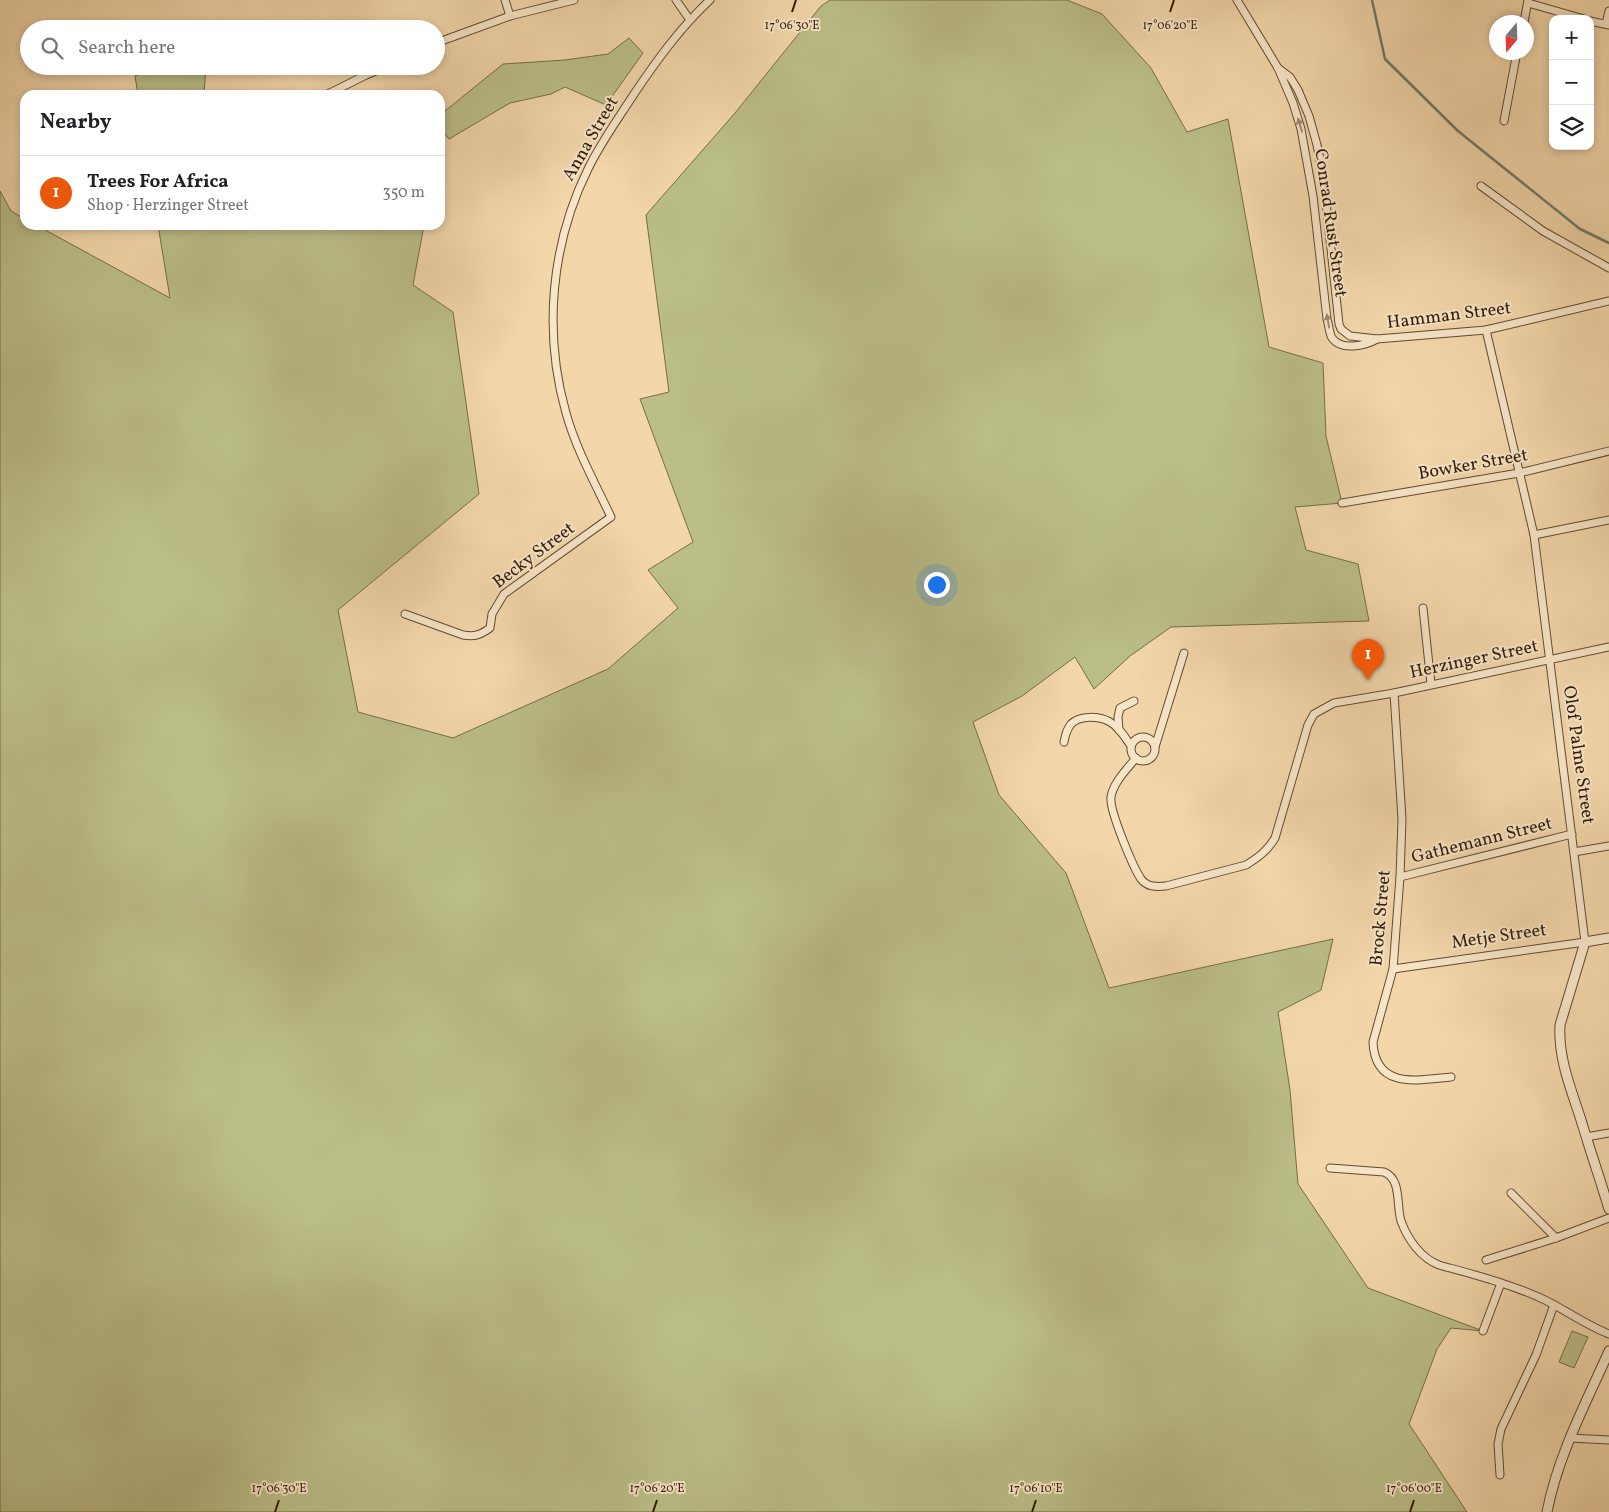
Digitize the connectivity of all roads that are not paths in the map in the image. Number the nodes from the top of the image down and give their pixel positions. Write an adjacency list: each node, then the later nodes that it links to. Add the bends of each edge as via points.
1 (505, 0): 10 (street)
2 (574, 0): 10 (street)
3 (676, 0): 11 (street)
4 (710, 0): 11 (street, Anna Street)
5 (1237, 0): 16 (street, Conrad Rust Street)
6 (1528, 2): 8 (street); 9 (street)
7 (1609, 11): 13 (street)
8 (1525, 15)
9 (1571, 15)
10 (510, 16): 14 (street)
11 (690, 20): 29 (street, Anna Street, via 663,52 587,170 562,239 554,287 552,321 566,413)
12 (1594, 22): 13 (street)
13 (1607, 25)
14 (445, 40)
15 (1516, 60): 19 (street)
16 (1278, 68): 24 (street, Conrad Rust Street, via 1290,77 1309,116 1323,174 1339,324); 25 (street, Conrad Rust Street, one-way to 16, via 1348,346 1336,342 1331,336 1307,154 1293,103)
17 (366, 75): 18 (street)
18 (336, 90)
19 (1504, 121)
20 (1481, 186): 21 (street, via 1543,231)
21 (1609, 268)
22 (1609, 301): 23 (street, Hamman Street)
23 (1486, 330): 25 (street, Hamman Street); 27 (street, Olof Palme Street)
24 (1350, 336): 25 (street, Hamman Street)
25 (1376, 339)
26 (1609, 451): 27 (street, Bowker Street)
27 (1519, 473): 28 (street, Bowker Street); 31 (street, Olof Palme Street)
28 (1342, 503)
29 (611, 517): 33 (street, Becky Street, via 504,594 492,614 490,628 481,634 463,635)
30 (1609, 520): 31 (street)
31 (1534, 535): 36 (street, Olof Palme Street)
32 (1423, 608): 37 (street)
33 (405, 614)
34 (1609, 647): 36 (street, Herzinger Street)
35 (1184, 653): 43 (street)
36 (1549, 659): 37 (street, Herzinger Street); 45 (street, Olof Palme Street)
37 (1431, 684): 38 (street, Herzinger Street)
38 (1394, 693): 44 (street, Herzinger Street, via 1334,703 1314,714 1308,725 1276,838 1264,853 1246,865 1166,886 1154,887 1142,879 1111,807 1114,787); 48 (street, Brock Street, via 1402,819)
39 (1134, 701): 40 (street, via 1120,708)
40 (1119, 730): 41 (street, via 1100,718 1079,719 1067,730); 42 (street)
41 (1064, 742)
42 (1131, 746): 43 (street, via 1136,739 1144,737); 44 (street)
43 (1155, 747): 44 (street, Herzinger Street, via 1154,753 1146,760)
44 (1136, 758)
45 (1572, 834): 47 (street, Olof Palme Street); 48 (street, Gathemann Street)
46 (1609, 846): 47 (street)
47 (1574, 852): 50 (street, Olof Palme Street)
48 (1400, 877): 51 (street, Brock Street)
49 (1609, 938): 50 (street, Metje Street)
50 (1585, 942): 51 (street, Metje Street); 54 (street, Olof Palme Street, via 1559,1037 1567,1077)
51 (1393, 969): 52 (street, Brock Street, via 1373,1042 1377,1063 1390,1075 1405,1080)
52 (1451, 1077)
53 (1609, 1133): 54 (street)
54 (1586, 1137): 57 (street, Olof Palme Street)
55 (1330, 1168): 61 (street, via 1384,1172 1392,1176 1401,1220 1409,1239 1430,1261)
56 (1511, 1193): 59 (street)
57 (1609, 1209)
58 (1609, 1218): 59 (street)
59 (1556, 1238): 60 (street)
60 (1486, 1260)
61 (1501, 1283): 62 (street); 63 (street)
62 (1554, 1305): 64 (street); 68 (street, via 1536,1355 1501,1429 1498,1444)
63 (1483, 1331)
64 (1609, 1334)
65 (1609, 1350): 66 (street)
66 (1570, 1438): 67 (street); 69 (street, via 1556,1474)
67 (1609, 1440)
68 (1500, 1475)
69 (1547, 1512)

